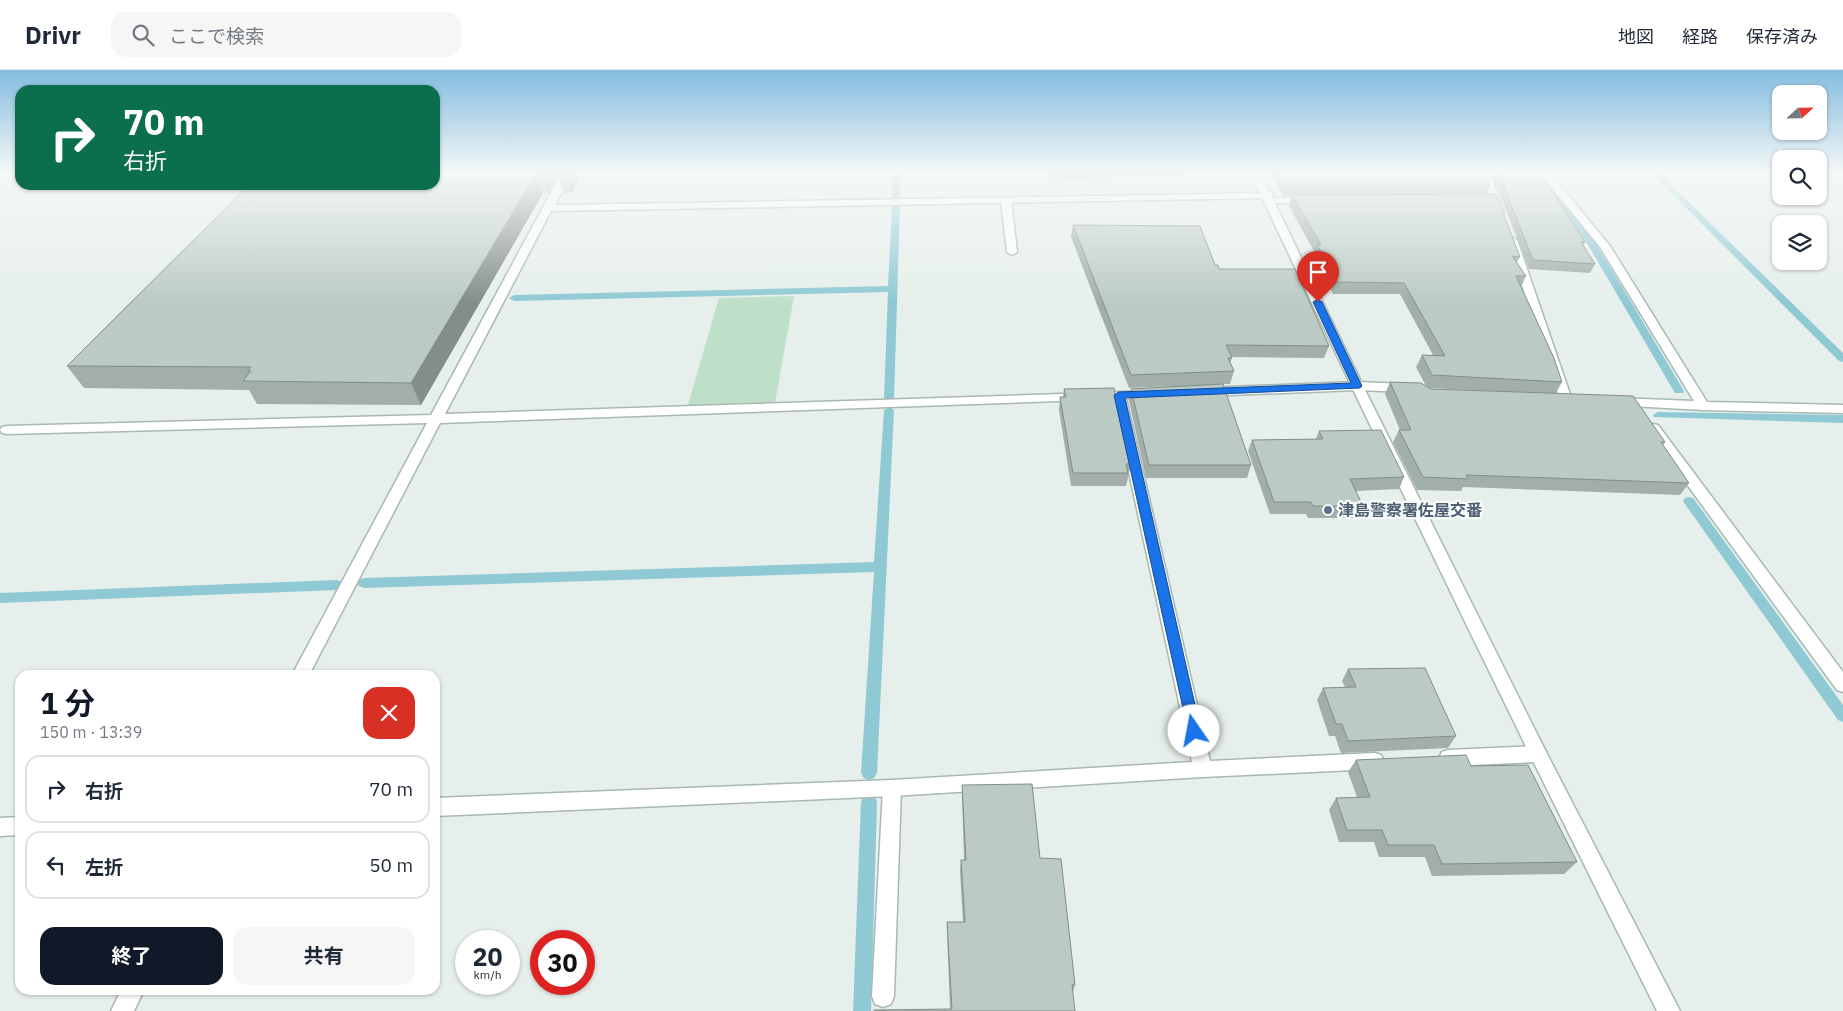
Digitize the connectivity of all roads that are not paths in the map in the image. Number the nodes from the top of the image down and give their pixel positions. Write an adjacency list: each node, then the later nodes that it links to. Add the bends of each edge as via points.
1 (544, 216): 17 (street)
2 (1008, 216): 6 (street)
3 (1277, 216): 7 (street)
4 (1499, 216): 12 (street, via 1507,229 1571,400)
5 (1581, 216): 15 (street, via 1604,246)
6 (1012, 252)
7 (1357, 386): 8 (street); 9 (street, via 1417,388); 21 (street)
8 (1189, 392)
9 (1422, 392)
10 (1159, 394): 11 (street)
11 (1119, 395): 17 (street); 24 (street)
12 (1547, 399)
13 (1605, 402): 14 (street)
14 (1635, 403): 15 (street); 20 (street)
15 (1703, 406): 16 (street)
16 (1843, 409)
17 (436, 419): 18 (street); 19 (street)
18 (7, 430)
19 (303, 670)
20 (1843, 685)
21 (1538, 754): 22 (street); 32 (street)
22 (1430, 759)
23 (1390, 760): 24 (street)
24 (1203, 769): 25 (street)
25 (892, 788): 26 (street); 30 (street)
26 (440, 807)
27 (15, 826): 28 (street)
28 (0, 828)
29 (130, 995): 31 (street)
30 (883, 996)
31 (122, 1011)
32 (1669, 1011)

